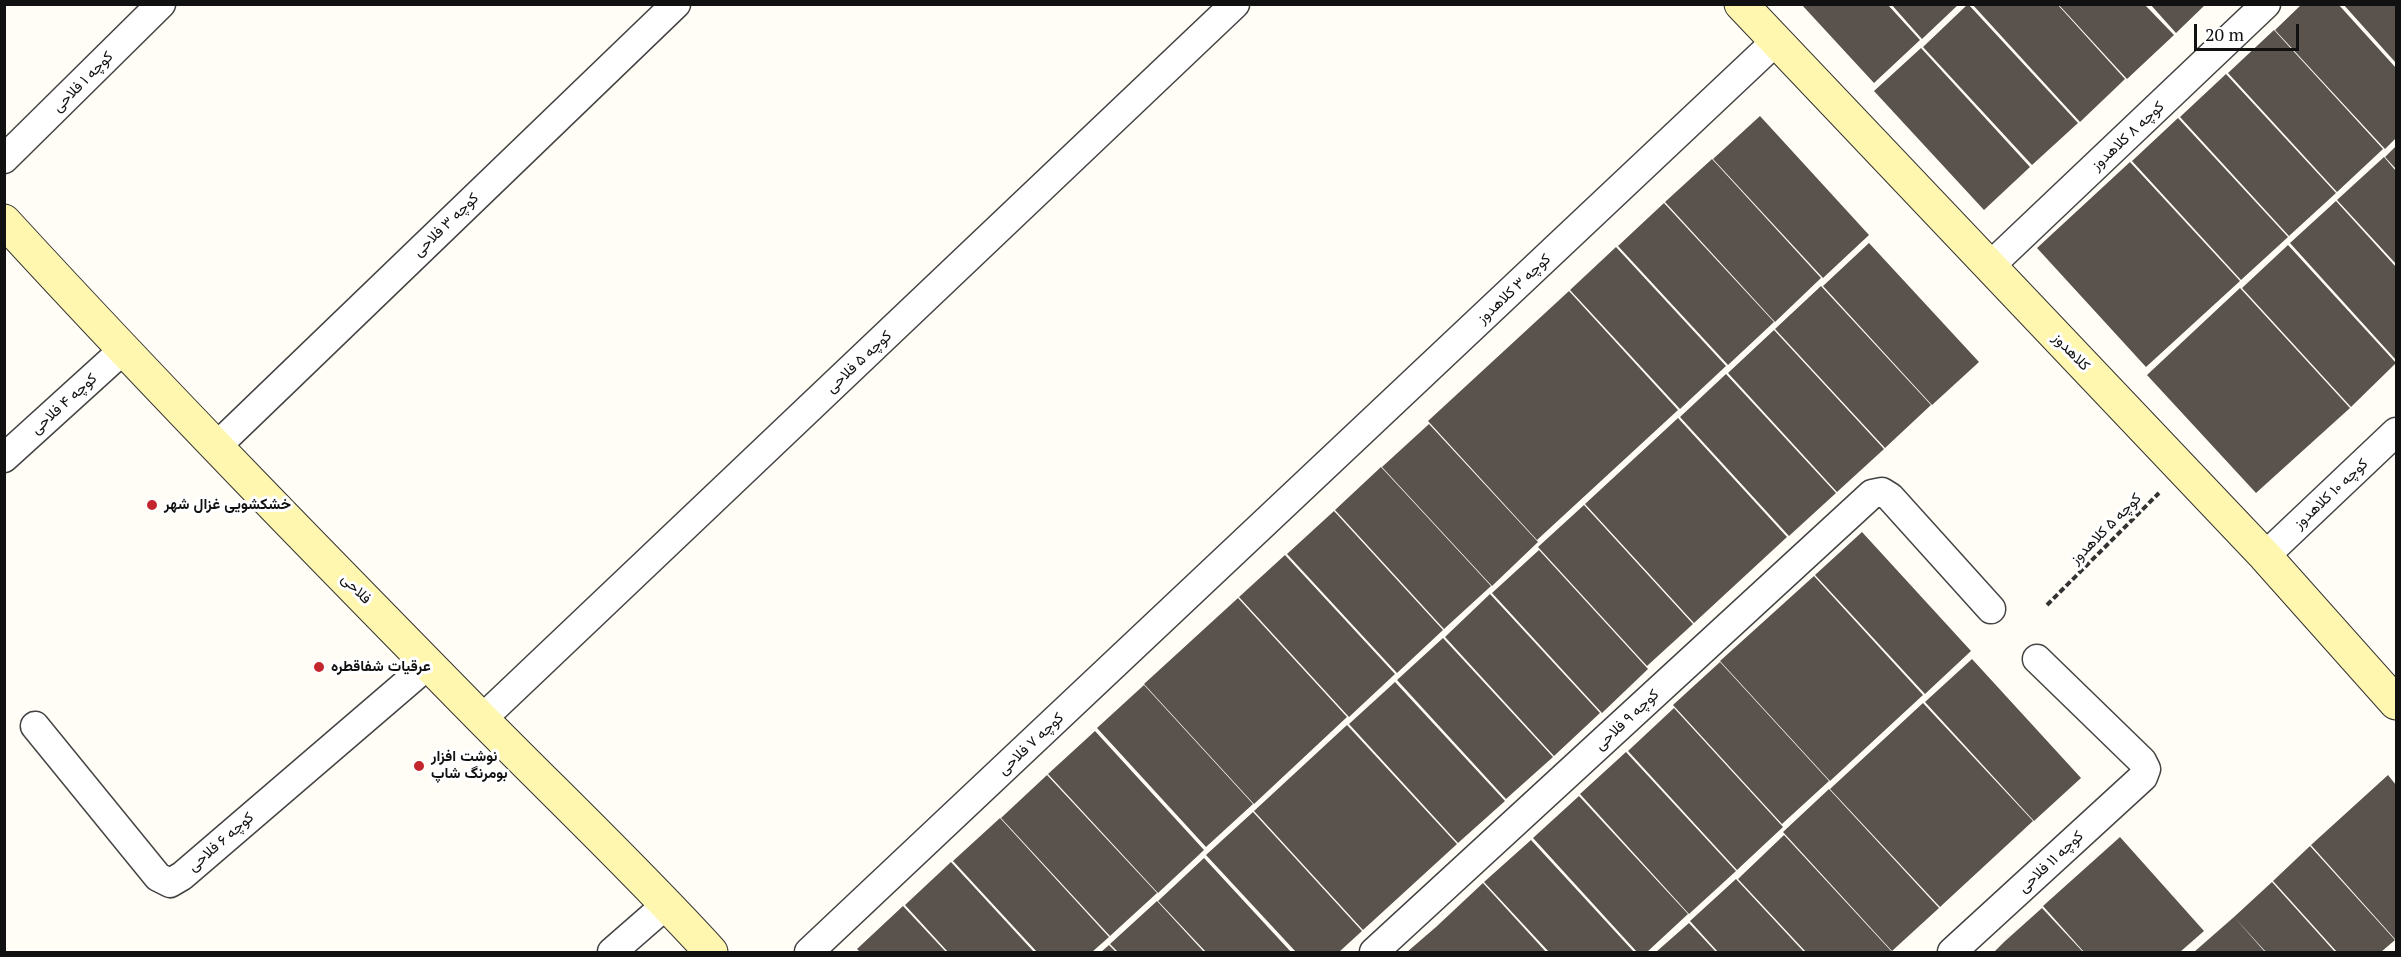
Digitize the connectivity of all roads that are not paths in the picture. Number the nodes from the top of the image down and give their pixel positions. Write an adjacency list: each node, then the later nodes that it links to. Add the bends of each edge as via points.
1 (161, 4): 7 (street, کوچه ۱ فلاحی)
2 (676, 4): 12 (street, کوچه ۳ فلاحی)
3 (1235, 4): 20 (street, کوچه ۵ فلاحی)
4 (1741, 4): 6 (street, کلاهدوز)
5 (2266, 4): 9 (street, کوچه ۸ کلاهدوز)
6 (1775, 42): 9 (street, کلاهدوز); 14 (street, کوچه ۳ کلاهدوز)
7 (4, 159)
8 (4, 221): 10 (street, فلاحی)
9 (1989, 267): 15 (street, کلاهدوز)
10 (123, 350): 12 (street, فلاحی); 13 (street, کوچه ۴ فلاحی)
11 (2397, 432): 15 (street, کوچه ۱۰ کلاهدوز)
12 (217, 446): 18 (street, فلاحی)
13 (4, 458)
14 (1253, 536): 25 (street, کوچه ۷ فلاحی)
15 (2265, 556): 19 (street, کلاهدوز)
16 (1991, 609): 26 (street, کوچه ۹ فلاحی, via 1890,497 1882,492 1872,494)
17 (2037, 658): 27 (street, کوچه ۱۱ فلاحی, via 2146,769 2143,777)
18 (429, 664): 20 (street, فلاحی); 21 (street, کوچه ۶ فلاحی, via 170,883 158,877)
19 (2397, 703)
20 (482, 719): 22 (street, فلاحی)
21 (35, 726)
22 (667, 904): 23 (street); 24 (street, فلاحی)
23 (612, 952)
24 (711, 952)
25 (809, 952)
26 (1374, 952)
27 (1952, 952)

